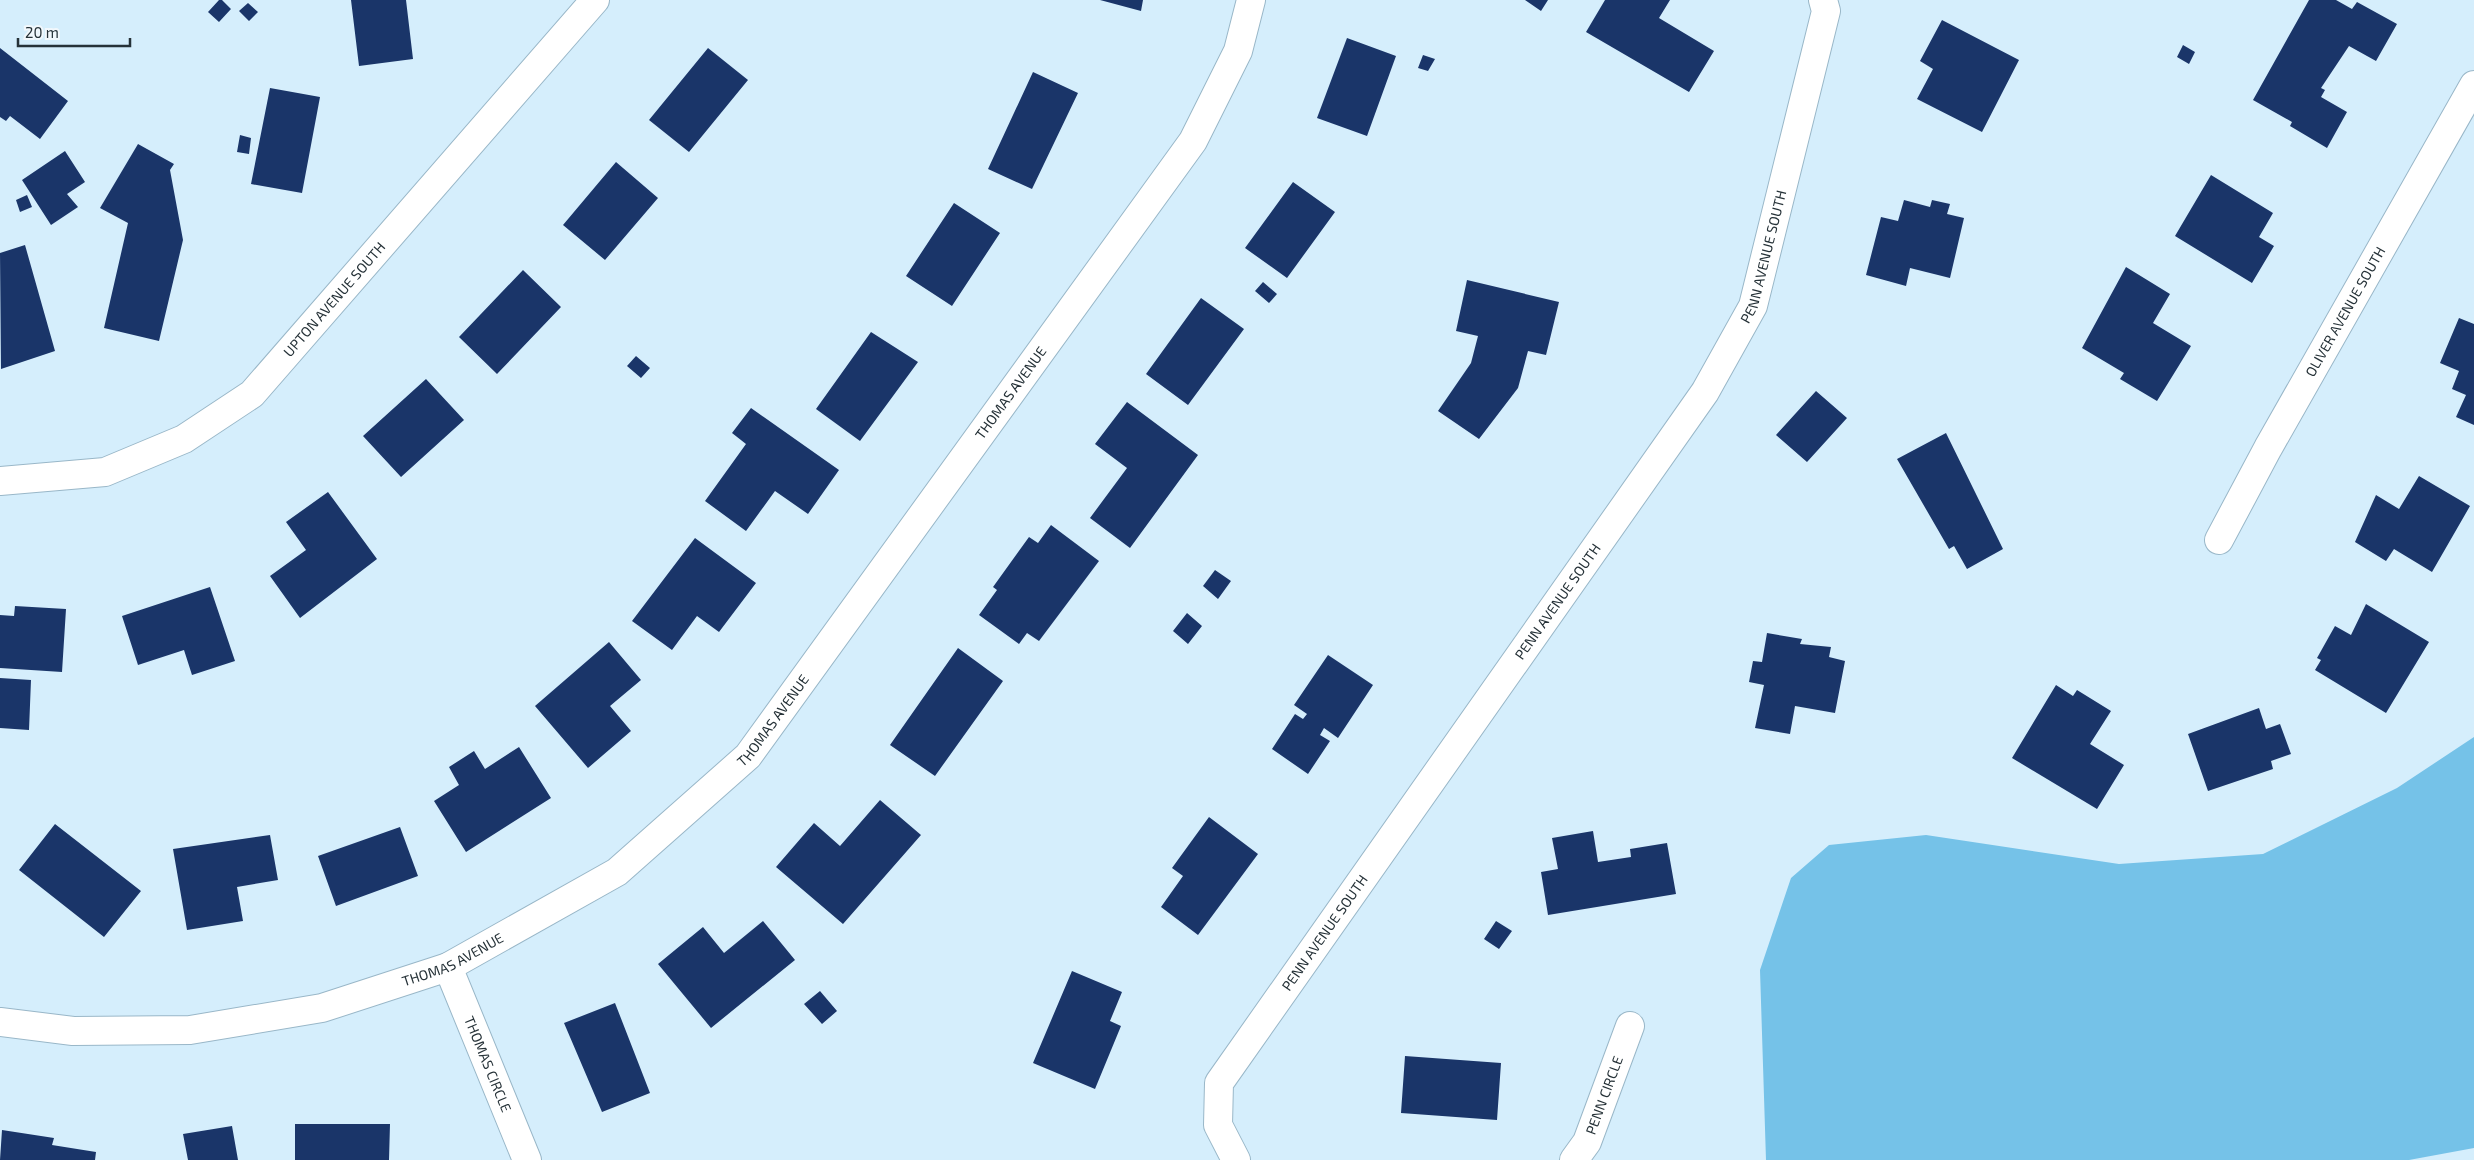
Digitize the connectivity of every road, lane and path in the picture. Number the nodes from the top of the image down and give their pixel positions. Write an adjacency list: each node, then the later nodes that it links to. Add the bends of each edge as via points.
1 (595, 0): 5 (street, UPTON AVENUE SOUTH, via 252,394 184,439 105,472)
2 (1252, 0): 7 (street, THOMAS AVENUE, via 1238,50 1193,141 748,756 616,872)
3 (1823, 0): 11 (street, PENN AVENUE SOUTH, via 1826,11 1753,306 1705,392 1219,1083 1218,1125)
4 (2474, 85): 6 (street, OLIVER AVENUE SOUTH)
5 (0, 481)
6 (2218, 540)
7 (448, 967): 8 (street, THOMAS AVENUE, via 322,1008 190,1030 73,1031); 10 (street, THOMAS CIRCLE)
8 (0, 1022)
9 (1630, 1026): 12 (street, PENN CIRCLE, via 1587,1142)
10 (527, 1160)
11 (1236, 1160)
12 (1574, 1160)

